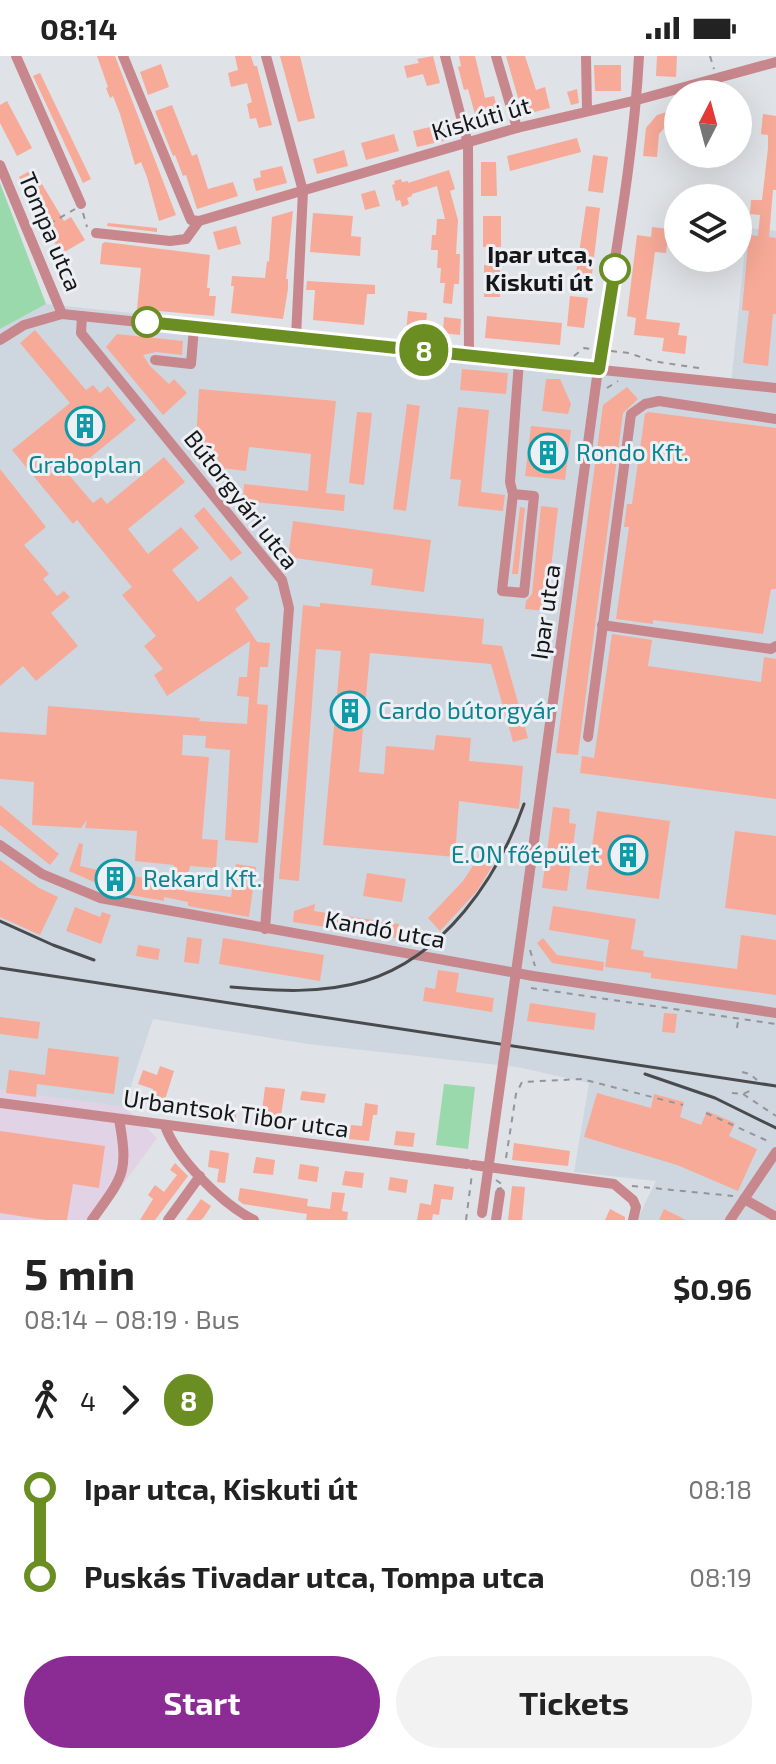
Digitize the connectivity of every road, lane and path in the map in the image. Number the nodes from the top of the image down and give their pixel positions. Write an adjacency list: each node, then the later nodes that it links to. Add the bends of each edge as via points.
1 (16, 56): 17 (street)
2 (123, 56): 18 (street)
3 (266, 56): 16 (street)
4 (445, 56): 14 (street)
5 (496, 56): 13 (street)
6 (586, 56): 12 (street)
7 (639, 56): 11 (street, Ipar utca)
8 (710, 56): 10 (path)
9 (776, 62): 10 (street, Kiskúti út)
10 (716, 78): 11 (street, Kiskúti út)
11 (637, 100): 12 (street, Kiskúti út); 32 (street, Ipar utca)
12 (587, 110): 13 (street, Kiskúti út)
13 (517, 128): 14 (street, Kiskúti út)
14 (468, 144): 16 (street, Kiskúti út); 28 (street)
15 (0, 165): 20 (street, Tompa utca)
16 (303, 191): 18 (street, Kiskúti út); 24 (street)
17 (81, 204): 19 (path, via 88,231); 20 (path)
18 (195, 221): 19 (street, Kiskúti út, via 186,239 170,241)
19 (96, 233)
20 (27, 234): 21 (street, Tompa utca)
21 (62, 314): 22 (street); 25 (street, via 24,325)
22 (82, 316): 23 (street); 43 (street, Bútorgyári utca, via 81,333 282,580 289,608)
23 (194, 327): 24 (street); 30 (street, via 191,364)
24 (296, 337): 28 (street)
25 (0, 340)
26 (588, 348): 29 (path)
27 (629, 353): 34 (path, via 704,368)
28 (469, 355): 31 (street)
29 (574, 357)
30 (155, 360)
31 (519, 361): 32 (street); 38 (street)
32 (599, 369): 34 (street); 68 (street, Ipar utca, bridge)
33 (618, 380): 36 (path)
34 (717, 380): 35 (street)
35 (776, 388)
36 (602, 390)
37 (776, 419): 39 (street, via 659,401 631,414)
38 (513, 494): 38 (street, via 502,591 524,593 534,496)
39 (602, 625): 40 (street); 41 (street)
40 (776, 646)
41 (588, 737)
42 (0, 845): 43 (street, Kandó utca, via 42,874 100,898)
43 (265, 929): 47 (street, Kandó utca)
44 (528, 946): 45 (path)
45 (535, 967)
46 (531, 988): 48 (path)
47 (776, 1013)
48 (776, 1024)
49 (742, 1072): 50 (path)
50 (757, 1080)
51 (752, 1090): 53 (path)
52 (732, 1093): 53 (path)
53 (743, 1094): 57 (path)
54 (0, 1103): 58 (street, Urbantsok Tibor utca)
55 (683, 1105): 63 (path, via 582,1079 522,1082)
56 (706, 1113): 60 (path)
57 (776, 1116)
58 (119, 1119): 59 (street, Urbantsok Tibor utca); 70 (street, via 123,1171)
59 (165, 1126): 62 (street, Urbantsok Tibor utca); 64 (street)
60 (776, 1145)
61 (776, 1152): 67 (street)
62 (470, 1165): 63 (street, Urbantsok Tibor utca); 73 (path)
63 (504, 1171): 65 (street, Urbantsok Tibor utca); 66 (path)
64 (200, 1176): 71 (street); 72 (street)
65 (614, 1184): 67 (path); 75 (street, via 633,1200)
66 (500, 1193): 74 (street)
67 (744, 1199): 69 (street); 76 (street)
68 (482, 1216)
69 (776, 1217)
70 (92, 1220)
71 (168, 1220)
72 (254, 1220)
73 (466, 1220)
74 (496, 1220)
75 (633, 1220)
76 (730, 1220)

